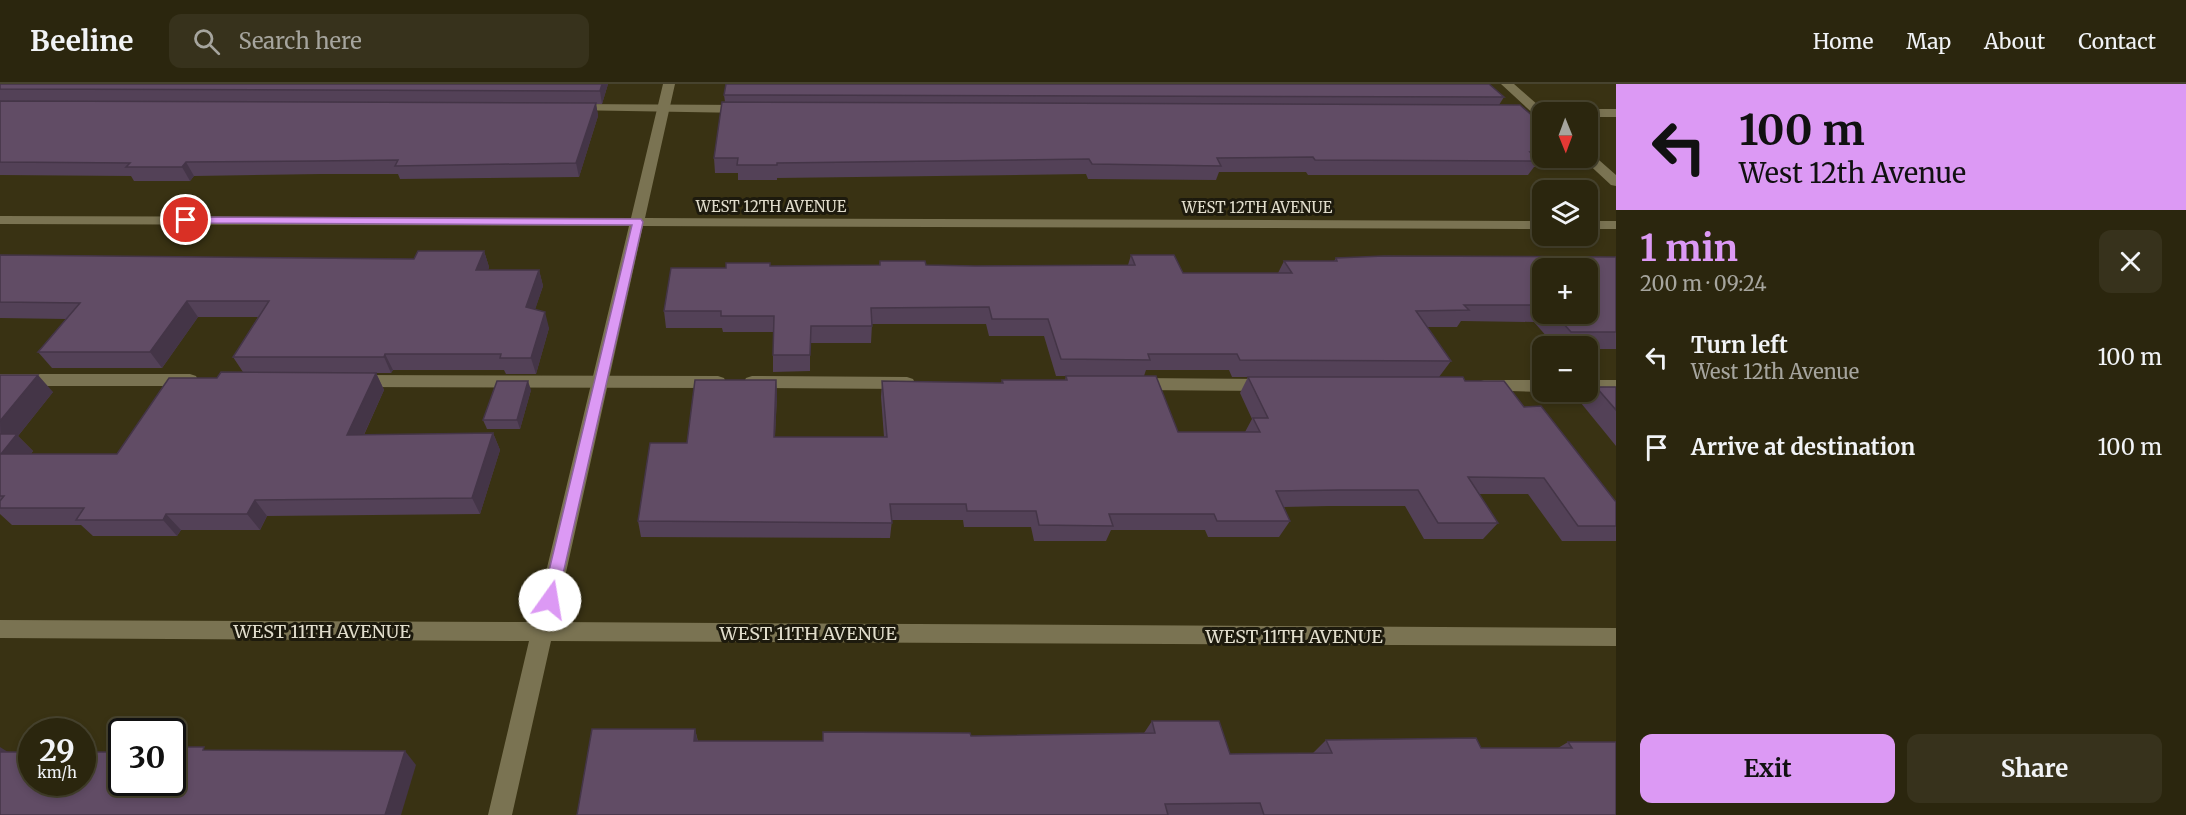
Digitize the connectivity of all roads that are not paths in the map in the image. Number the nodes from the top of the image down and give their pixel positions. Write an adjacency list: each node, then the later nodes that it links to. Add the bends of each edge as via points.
1 (669, 84): 5 (street)
2 (1508, 84): 3 (street)
3 (1532, 105)
4 (563, 108): 5 (street)
5 (664, 108): 6 (street); 14 (street)
6 (759, 109)
7 (1520, 113): 8 (street)
8 (1532, 113)
9 (1598, 113): 10 (street)
10 (1616, 113)
11 (1598, 166): 12 (street)
12 (1616, 182)
13 (0, 220): 14 (street, WEST 12TH AVENUE)
14 (638, 222): 15 (street, WEST 12TH AVENUE); 21 (street)
15 (1532, 225)
16 (1598, 225): 17 (street)
17 (1616, 225)
18 (0, 380): 19 (street)
19 (202, 380)
20 (345, 381): 21 (street)
21 (600, 381): 22 (street); 30 (street)
22 (923, 383)
23 (1113, 384): 24 (street)
24 (1280, 385)
25 (1471, 386): 26 (street)
26 (1532, 386)
27 (1598, 386): 28 (street)
28 (1616, 386)
29 (0, 629): 30 (street, WEST 11TH AVENUE)
30 (542, 632): 31 (street, WEST 11TH AVENUE); 32 (street)
31 (1616, 637)
32 (500, 815)

